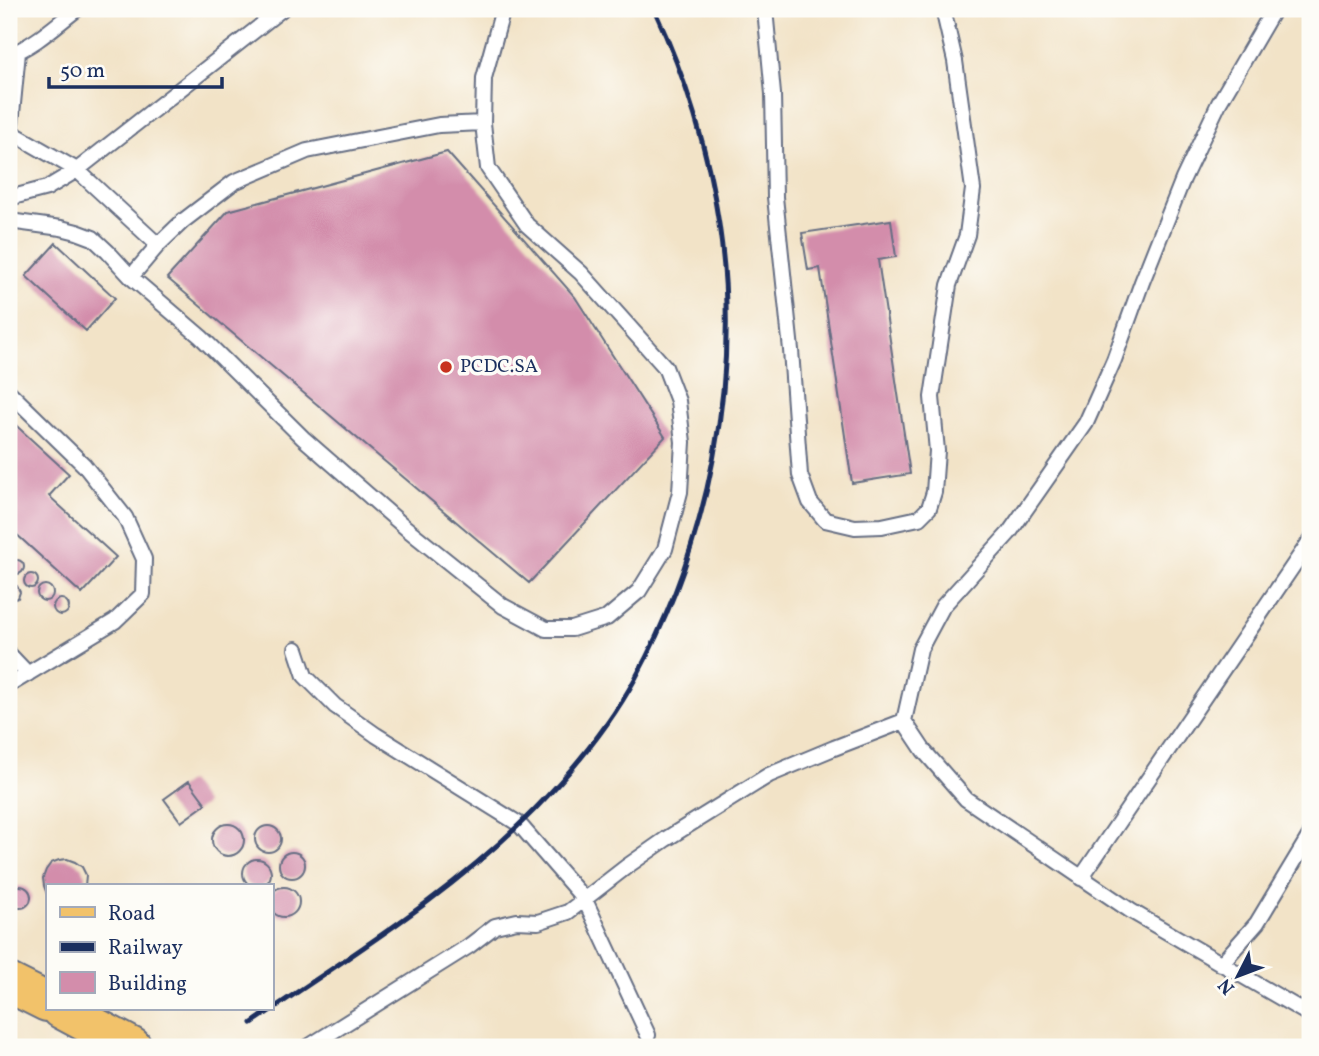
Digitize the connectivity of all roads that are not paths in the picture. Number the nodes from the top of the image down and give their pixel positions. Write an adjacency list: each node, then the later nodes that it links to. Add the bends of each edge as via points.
1 (77, 9): 7 (lane)
2 (282, 9): 10 (lane)
3 (503, 9): 8 (lane, via 484,78)
4 (765, 9): 5 (lane, via 775,197 800,475 810,502 825,520 855,527 919,518 929,508 934,492 937,451 932,397 949,285 967,235 973,190)
5 (943, 9)
6 (1274, 9): 21 (lane, via 1220,103 1184,179 1086,423 1009,533 943,606 919,649)
7 (13, 53): 9 (lane)
8 (482, 123): 13 (lane, via 439,125 307,152 234,182); 14 (lane, via 488,168 527,225 581,273 665,367 678,401 683,442 680,492 665,549 639,591 607,618 572,629 546,629 503,606 303,438 201,337)
9 (9, 136): 10 (lane)
10 (77, 170): 11 (lane, via 47,188); 13 (lane)
11 (9, 198)
12 (9, 221): 14 (lane, via 93,238)
13 (158, 245): 14 (lane)
14 (131, 277)
15 (9, 392): 19 (lane, via 84,465 125,517 144,559 143,594 115,621)
16 (1310, 541): 23 (lane)
17 (296, 649): 24 (lane, via 305,676 335,706 520,824)
18 (9, 654): 19 (lane)
19 (28, 674): 20 (lane)
20 (9, 685)
21 (904, 721): 23 (lane, via 966,799); 24 (lane, via 769,775 666,839)
22 (1310, 835): 25 (lane, via 1257,923)
23 (1081, 878): 25 (lane)
24 (584, 900): 31 (lane); 34 (lane, via 569,912 538,922 495,926)
25 (1221, 964): 30 (lane)
26 (9, 983): 27 (main road)
27 (46, 1001)
28 (63, 1010): 32 (main road)
29 (65, 1010): 33 (main road)
30 (1310, 1015)
31 (648, 1035)
32 (103, 1047)
33 (132, 1047)
34 (308, 1047)

